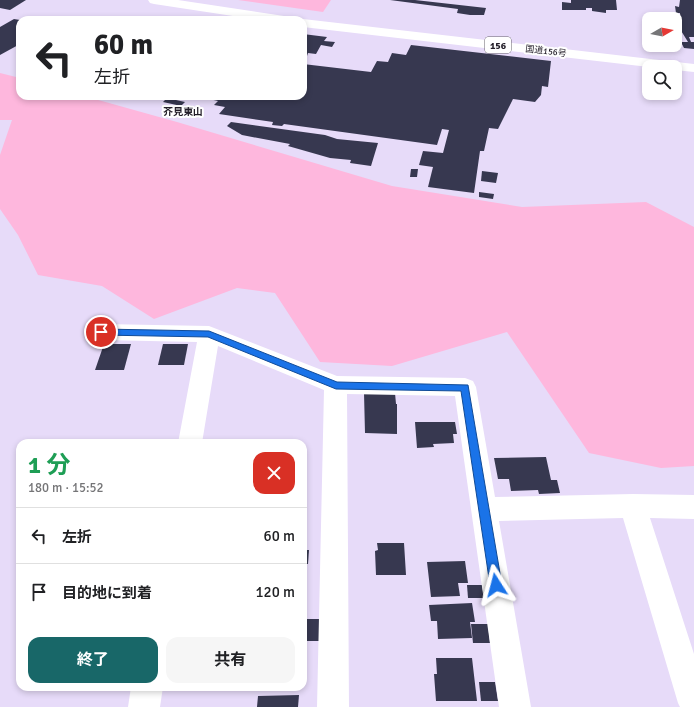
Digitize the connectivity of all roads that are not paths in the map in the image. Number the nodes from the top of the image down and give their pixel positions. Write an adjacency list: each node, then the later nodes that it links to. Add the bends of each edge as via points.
1 (154, 0): 2 (main road)
2 (258, 16)
3 (307, 23): 4 (main road, 国道156号 / 156)
4 (694, 68)
5 (101, 332): 6 (main road)
6 (209, 334): 7 (main road); 8 (main road)
7 (336, 385): 11 (main road, via 465,387); 15 (main road)
8 (191, 439)
9 (633, 506): 10 (main road); 11 (main road); 13 (main road)
10 (694, 507)
11 (484, 509): 16 (main road)
12 (146, 691): 14 (main road)
13 (694, 702)
14 (144, 707)
15 (333, 707)
16 (515, 707)

